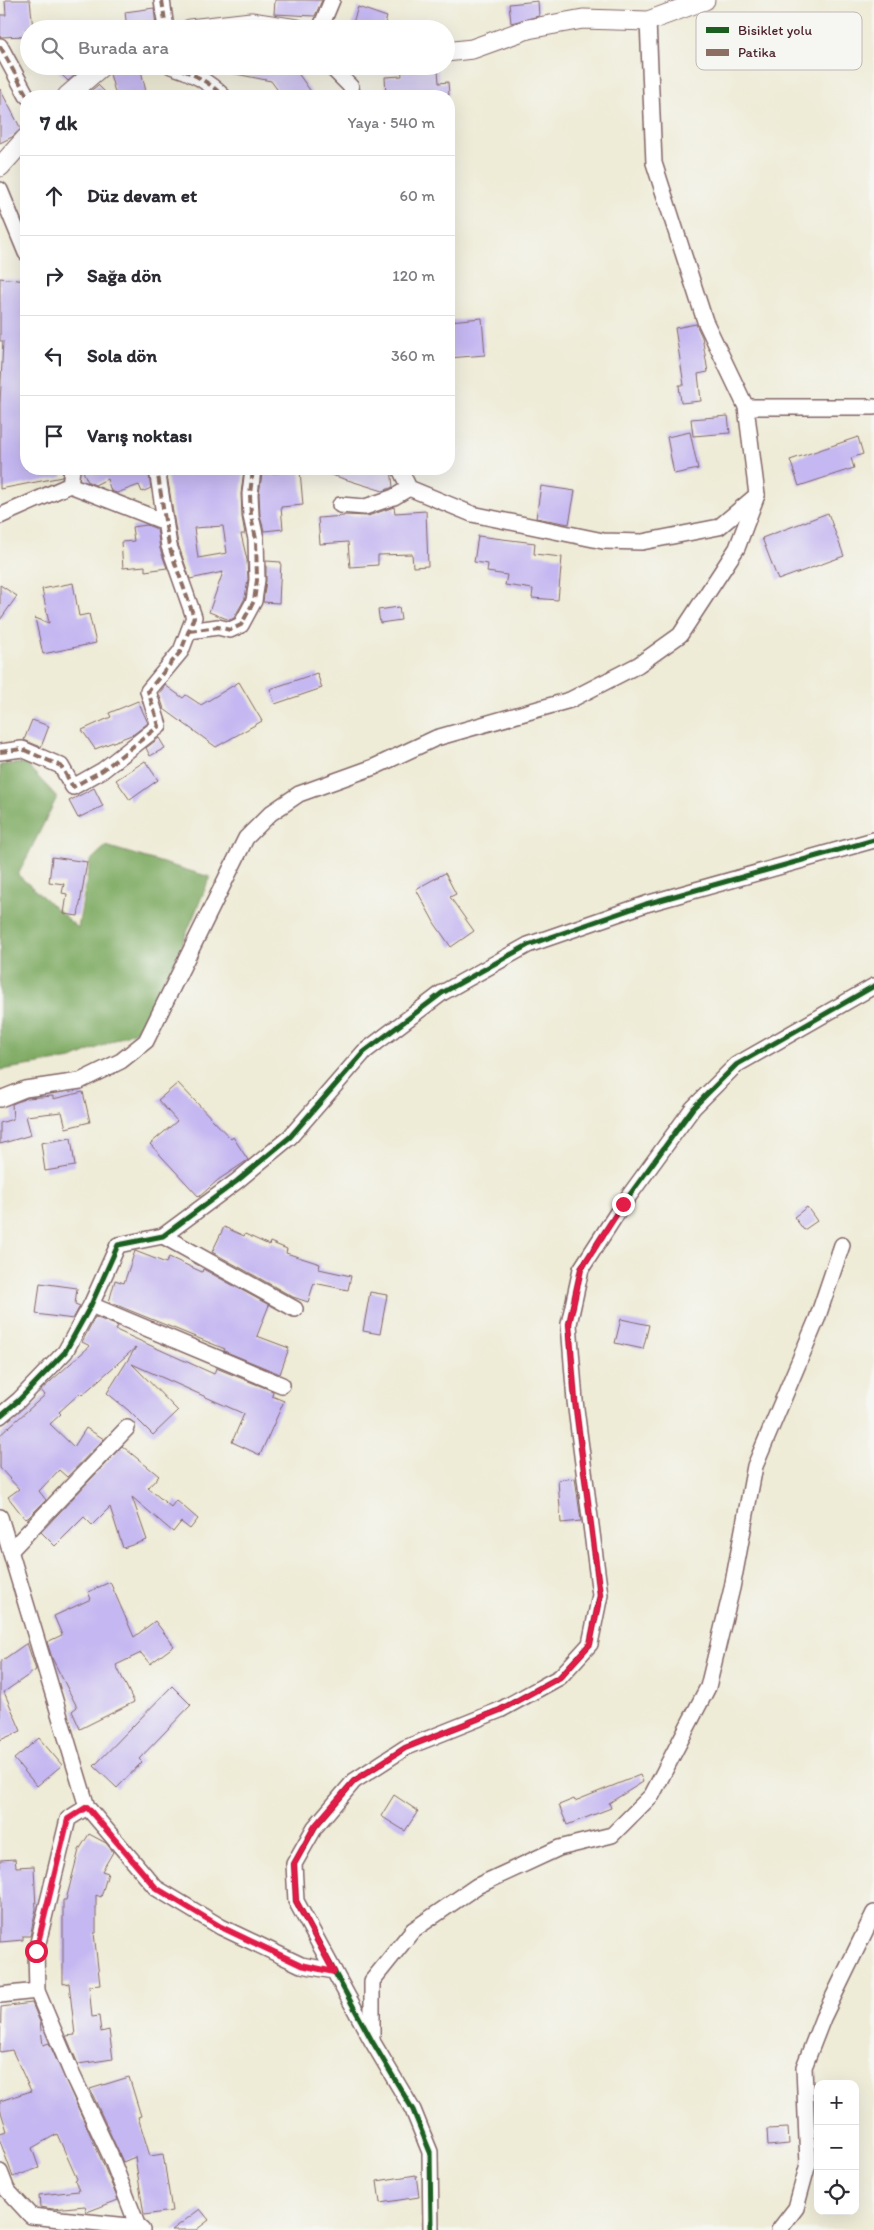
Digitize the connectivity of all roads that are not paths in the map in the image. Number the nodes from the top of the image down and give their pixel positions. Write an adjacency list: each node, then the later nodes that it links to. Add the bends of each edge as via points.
1 (162, 0): 4 (street)
2 (332, 0): 5 (street)
3 (705, 0): 6 (street)
4 (165, 20)
5 (324, 20)
6 (648, 20): 8 (street, via 583,19 528,29 472,49); 21 (street, via 654,163 705,321)
7 (0, 46): 12 (street)
8 (455, 51)
9 (92, 75): 13 (street)
10 (193, 75): 14 (street)
11 (339, 75): 15 (street)
12 (24, 90)
13 (74, 90)
14 (215, 90)
15 (351, 90)
16 (20, 145): 17 (street)
17 (0, 167)
18 (0, 190): 19 (street)
19 (20, 238)
20 (874, 406): 21 (street)
21 (746, 407): 28 (street)
22 (71, 475): 26 (street)
23 (158, 475): 31 (street)
24 (252, 475): 32 (street, via 250,501 256,540 257,580 254,601 241,625 230,630 218,627)
25 (403, 475): 27 (street)
26 (70, 485): 30 (street); 31 (street)
27 (409, 488): 28 (street, via 472,514 603,541 642,542 719,527); 29 (street, via 365,507)
28 (757, 495): 36 (street, via 738,548 680,635 638,665 570,700 436,738 374,767 292,798 246,838 146,1041 121,1061 80,1081 25,1089)
29 (340, 504)
30 (0, 516)
31 (165, 522): 32 (street, via 169,546 194,617)
32 (189, 631): 33 (street, via 181,651 148,691 159,726 103,770 73,787 61,766 22,749)
33 (0, 752)
34 (874, 840): 37 (street, via 636,907 528,945 450,988 364,1052 290,1137)
35 (874, 986): 48 (street, via 736,1065 693,1108 623,1204 581,1269 569,1324 575,1401 600,1595 590,1644 560,1677 500,1710 405,1748 354,1781 315,1826 294,1864 296,1901)
36 (0, 1099)
37 (163, 1236): 39 (street, via 118,1245); 40 (street)
38 (842, 1245): 51 (street, via 817,1319 755,1466 732,1588 708,1687 652,1795 612,1835 559,1848 477,1886 413,1930 372,1981)
39 (91, 1305): 41 (street); 42 (street, via 66,1352)
40 (295, 1309)
41 (282, 1385)
42 (0, 1416)
43 (128, 1428): 45 (street)
44 (0, 1517): 45 (street)
45 (11, 1550): 46 (street)
46 (87, 1807): 48 (street, via 156,1888 221,1927 301,1965); 49 (street, via 68,1819 36,1951)
47 (874, 1913): 57 (street, via 823,2018 804,2067 808,2164 796,2208)
48 (334, 1972): 51 (street)
49 (37, 1991): 50 (street); 55 (street)
50 (0, 1995)
51 (372, 2041): 56 (street, via 413,2110 430,2152)
52 (0, 2172): 53 (street, via 7,2190)
53 (18, 2201): 54 (street); 55 (street, via 31,2216)
54 (0, 2204)
55 (140, 2229)
56 (431, 2230)
57 (779, 2230)

